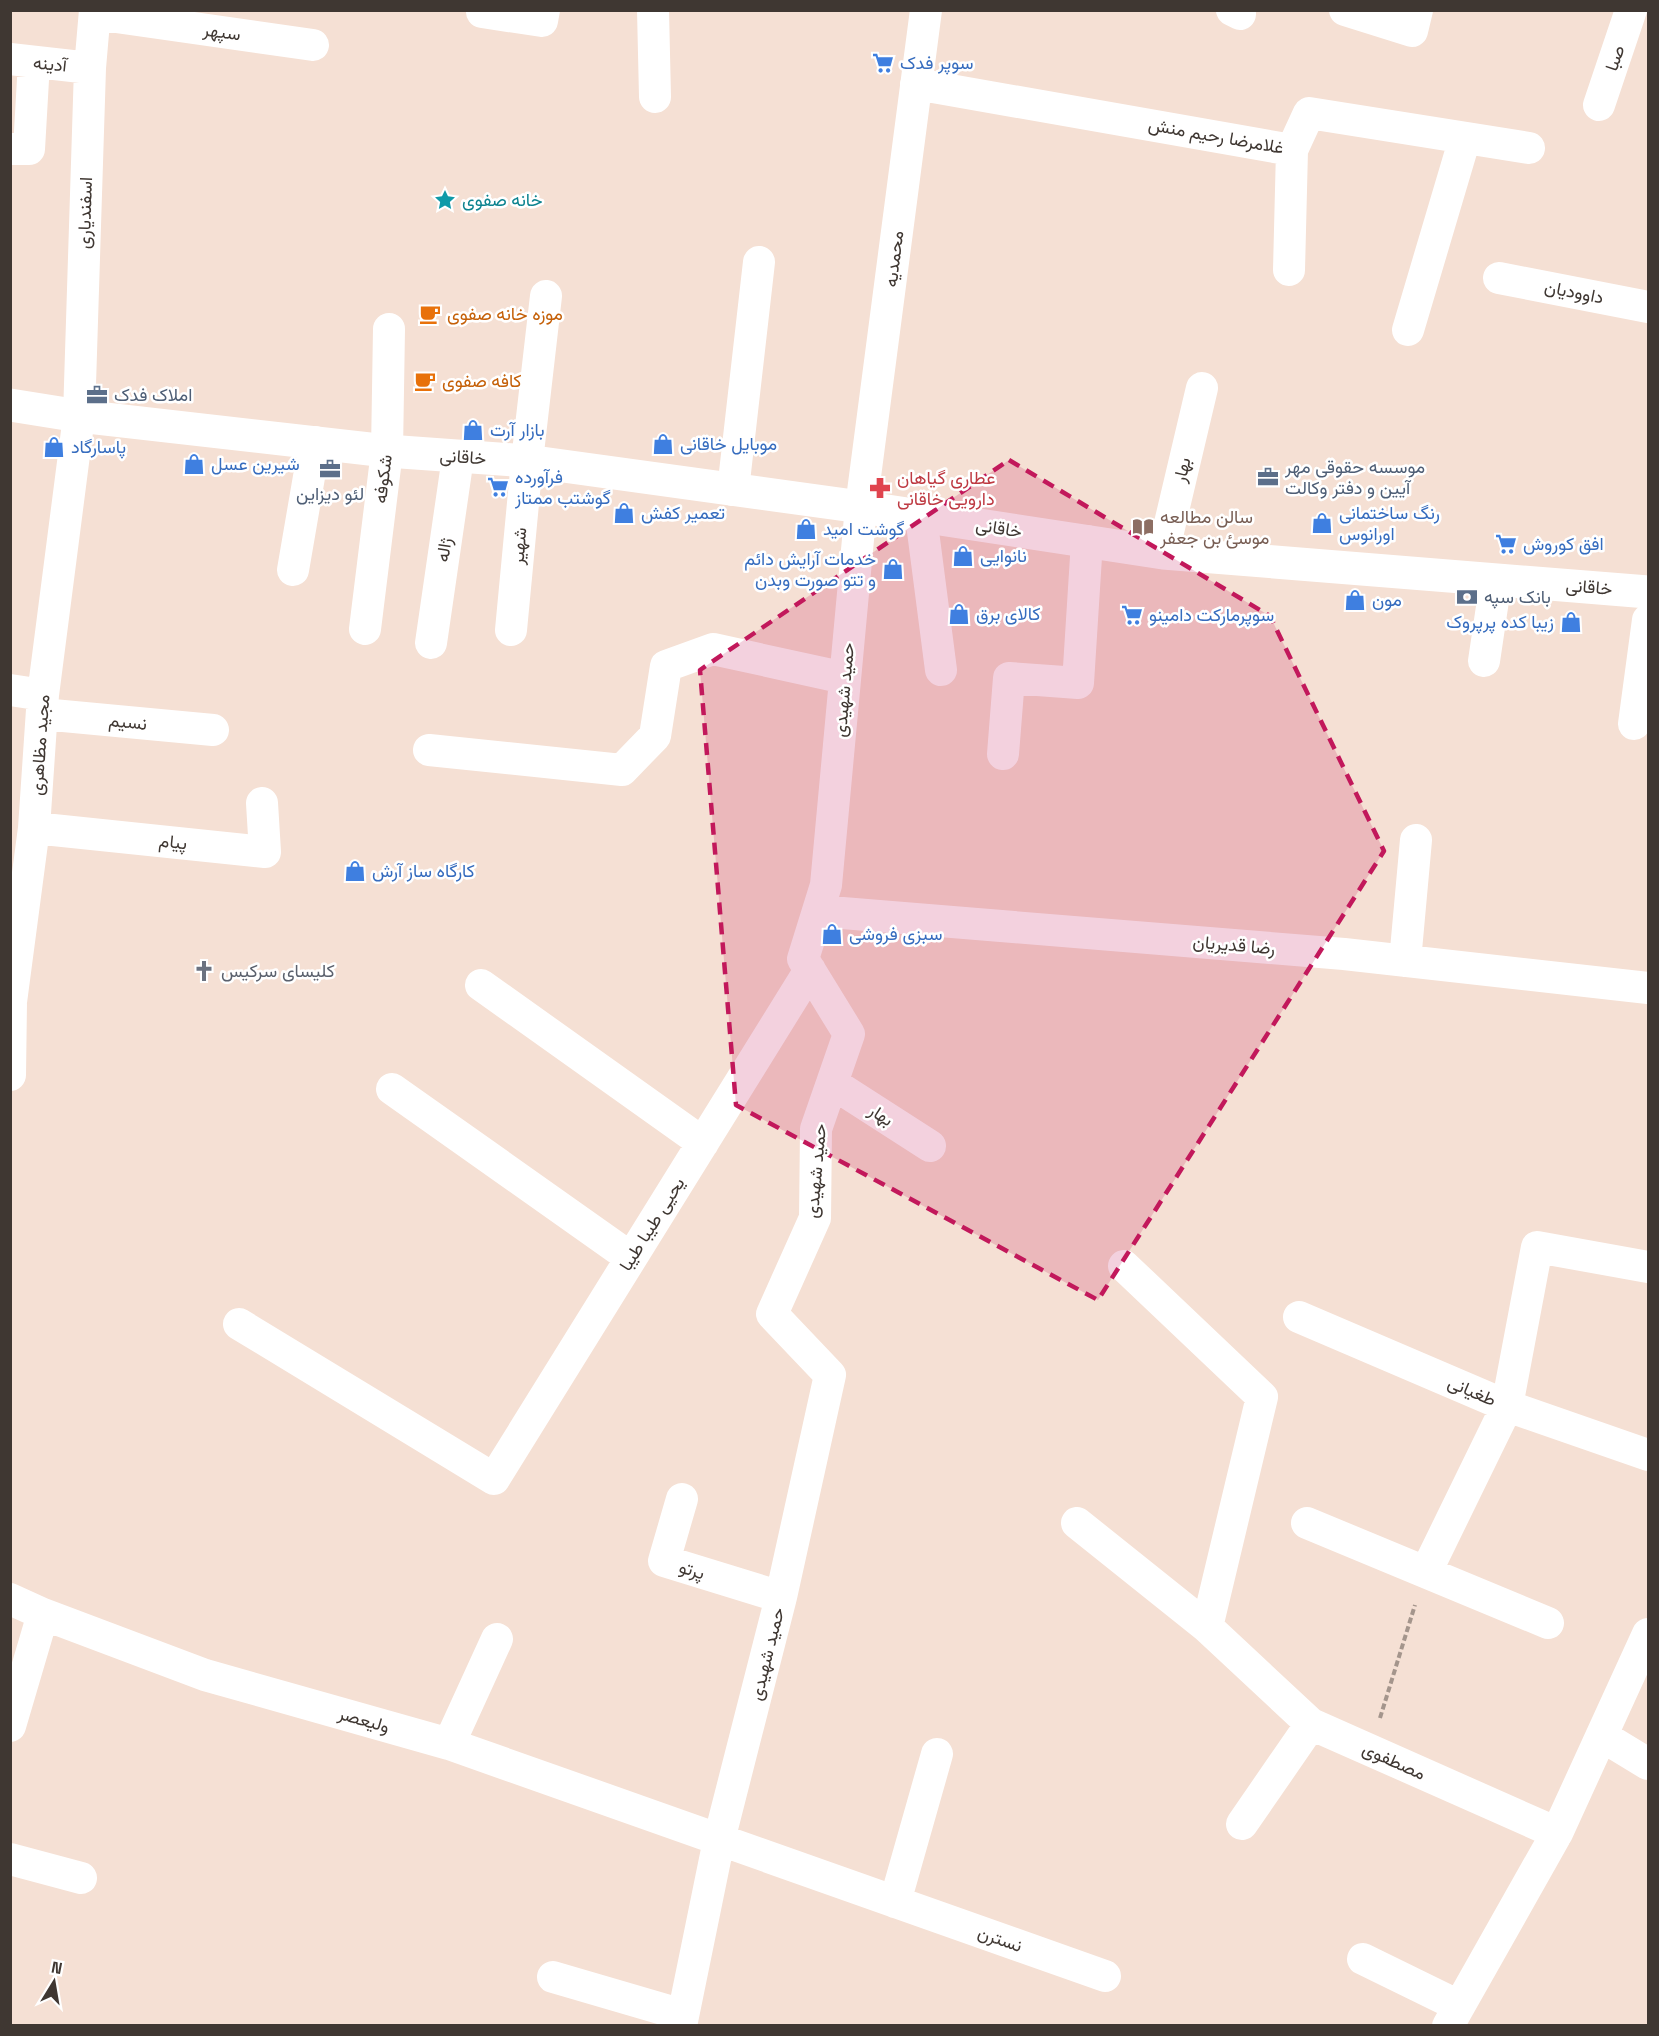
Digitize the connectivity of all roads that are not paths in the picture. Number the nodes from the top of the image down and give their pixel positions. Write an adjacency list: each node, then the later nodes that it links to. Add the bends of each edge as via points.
1 (544, 10): 8 (street, via 542,21)
2 (653, 10): 13 (street)
3 (926, 10): 12 (street, محمدیه)
4 (1345, 10): 5 (street, via 1412,31)
5 (1417, 10)
6 (1631, 10): 14 (street, صبا)
7 (95, 12): 9 (street, سپهر); 11 (street, اسفندیاری)
8 (482, 12)
9 (314, 45)
10 (22, 61): 11 (street, آدینه); 17 (street, via 29,149)
11 (90, 68): 28 (street, اسفندیاری)
12 (916, 84): 18 (street, غلامرضا رحیم منش); 34 (street, محمدیه)
13 (655, 97)
14 (1599, 105)
15 (1465, 138): 16 (street, غلامرضا رحیم منش); 18 (street, غلامرضا رحیم منش, via 1309,113); 25 (street)
16 (1529, 148)
17 (10, 149)
18 (1292, 150): 20 (street)
19 (759, 262): 33 (street)
20 (1288, 270)
21 (1499, 278): 23 (street, داوودیان)
22 (546, 296): 32 (street, شهیر)
23 (1648, 307)
24 (389, 329): 30 (street, شکوفه)
25 (1408, 330)
26 (1202, 388): 37 (street, بهار)
27 (10, 405): 28 (street, خاقانی)
28 (79, 416): 29 (street, خاقانی); 49 (street, مجید مظاهری)
29 (315, 442): 30 (street, خاقانی); 38 (street)
30 (387, 451): 31 (street, خاقانی); 42 (street, شکوفه)
31 (458, 457): 32 (street, خاقانی); 44 (street, ژاله)
32 (527, 461): 33 (street, خاقانی); 43 (street, شهیر)
33 (733, 490): 34 (street, خاقانی)
34 (861, 507): 35 (street, خاقانی); 47 (street, حمید شهیدی)
35 (921, 516): 36 (street, خاقانی); 46 (street)
36 (1088, 541): 37 (street, خاقانی); 53 (street, via 1078,683 1009,678)
37 (1163, 553): 39 (street, خاقانی)
38 (293, 570)
39 (1496, 580): 40 (street, خاقانی); 45 (street)
40 (1648, 592)
41 (1648, 620): 50 (street)
42 (364, 629)
43 (511, 630)
44 (431, 643)
45 (1484, 661)
46 (941, 670)
47 (845, 678): 52 (street, via 712,649 666,666 655,736 622,770); 57 (street, حمید شهیدی, via 826,885)
48 (10, 690): 49 (street, نسیم)
49 (43, 704): 51 (street, نسیم); 55 (street, مجید مظاهری)
50 (1634, 724)
51 (213, 730)
52 (429, 750)
53 (1003, 754)
54 (262, 803): 55 (street, پیام, via 264,852)
55 (34, 828): 62 (street, مجید مظاهری)
56 (1416, 840): 58 (street)
57 (818, 911): 58 (street, رضا قدیریان); 59 (street, حمید شهیدی, via 803,959)
58 (1405, 961): 61 (street, رضا قدیریان)
59 (810, 970): 64 (street, حمید شهیدی, via 849,1034); 66 (street, یحیی طیبا طیبا)
60 (480, 985): 66 (street)
61 (1648, 988)
62 (11, 1002): 63 (street, مجید مظاهری)
63 (10, 1075)
64 (832, 1083): 67 (street, بهار); 79 (street, حمید شهیدی, via 816,1129 815,1218 772,1314 830,1375)
65 (392, 1089): 68 (street)
66 (703, 1143): 68 (street, یحیی طیبا طیبا)
67 (930, 1146)
68 (631, 1258): 72 (street, یحیی طیبا طیبا, via 494,1479)
69 (1124, 1266): 83 (street, via 1262,1397)
70 (1648, 1267): 73 (street, via 1537,1247)
71 (1299, 1317): 73 (street, طغیانی)
72 (239, 1324)
73 (1507, 1406): 74 (street, طغیانی); 78 (street)
74 (1648, 1455)
75 (682, 1499): 79 (street, پرتو, via 664,1561)
76 (1077, 1522): 83 (street, مصطفوی)
77 (1307, 1523): 78 (street)
78 (1426, 1572): 82 (street)
79 (782, 1597): 94 (street, حمید شهیدی)
80 (10, 1599): 81 (street, ولیعصر)
81 (43, 1614): 87 (street); 89 (street, ولیعصر, via 205,1675)
82 (1548, 1623)
83 (1207, 1627): 86 (street, مصطفوی)
84 (1648, 1634): 88 (street)
85 (497, 1639): 89 (street)
86 (1311, 1724): 92 (street); 93 (street, مصطفوی)
87 (10, 1726)
88 (1602, 1736): 91 (street); 93 (street)
89 (449, 1744): 94 (street, ولیعصر)
90 (937, 1754): 97 (street)
91 (1648, 1764)
92 (1242, 1824)
93 (1557, 1833): 101 (street)
94 (719, 1840): 97 (street, نسترن); 102 (street, حمید شهیدی)
95 (10, 1859): 96 (street)
96 (81, 1878)
97 (895, 1902): 99 (street, نسترن)
98 (1363, 1959): 101 (street)
99 (1105, 1976)
100 (553, 1977): 102 (street)
101 (1454, 2015)
102 (682, 2020)

